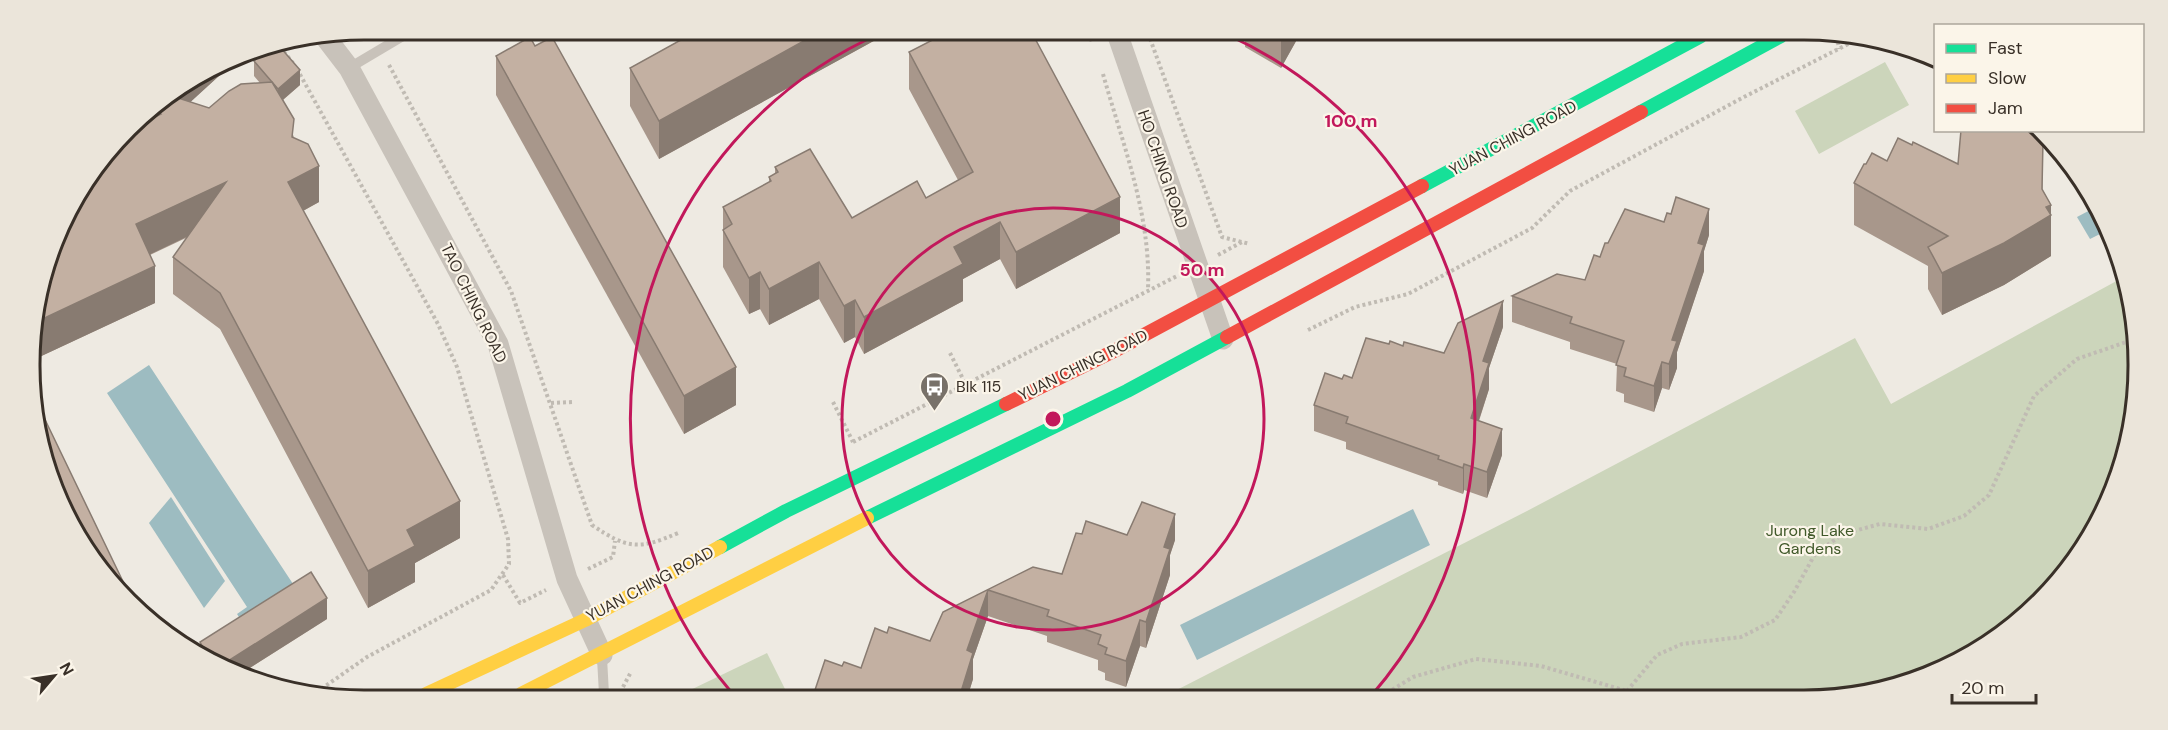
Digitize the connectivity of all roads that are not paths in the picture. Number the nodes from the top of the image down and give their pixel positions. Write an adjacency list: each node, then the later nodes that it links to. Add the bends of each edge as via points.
1 (396, 40): 6 (lane)
2 (1119, 40): 9 (street, HO CHING ROAD)
3 (1695, 40): 7 (street, YUAN CHING ROAD)
4 (1774, 40): 8 (street)
5 (329, 42): 6 (street, TAO CHING ROAD)
6 (349, 68): 11 (street, TAO CHING ROAD, via 498,344 567,579)
7 (1587, 109): 8 (street); 9 (street, YUAN CHING ROAD)
8 (1601, 134): 10 (street)
9 (1209, 300): 10 (street, HO CHING ROAD); 11 (street, YUAN CHING ROAD, via 786,511)
10 (1223, 339): 12 (street)
11 (585, 620): 12 (street, TAO CHING ROAD); 13 (street, YUAN CHING ROAD)
12 (602, 655): 14 (street); 15 (lane)
13 (435, 690)
14 (529, 690)
15 (604, 690)

